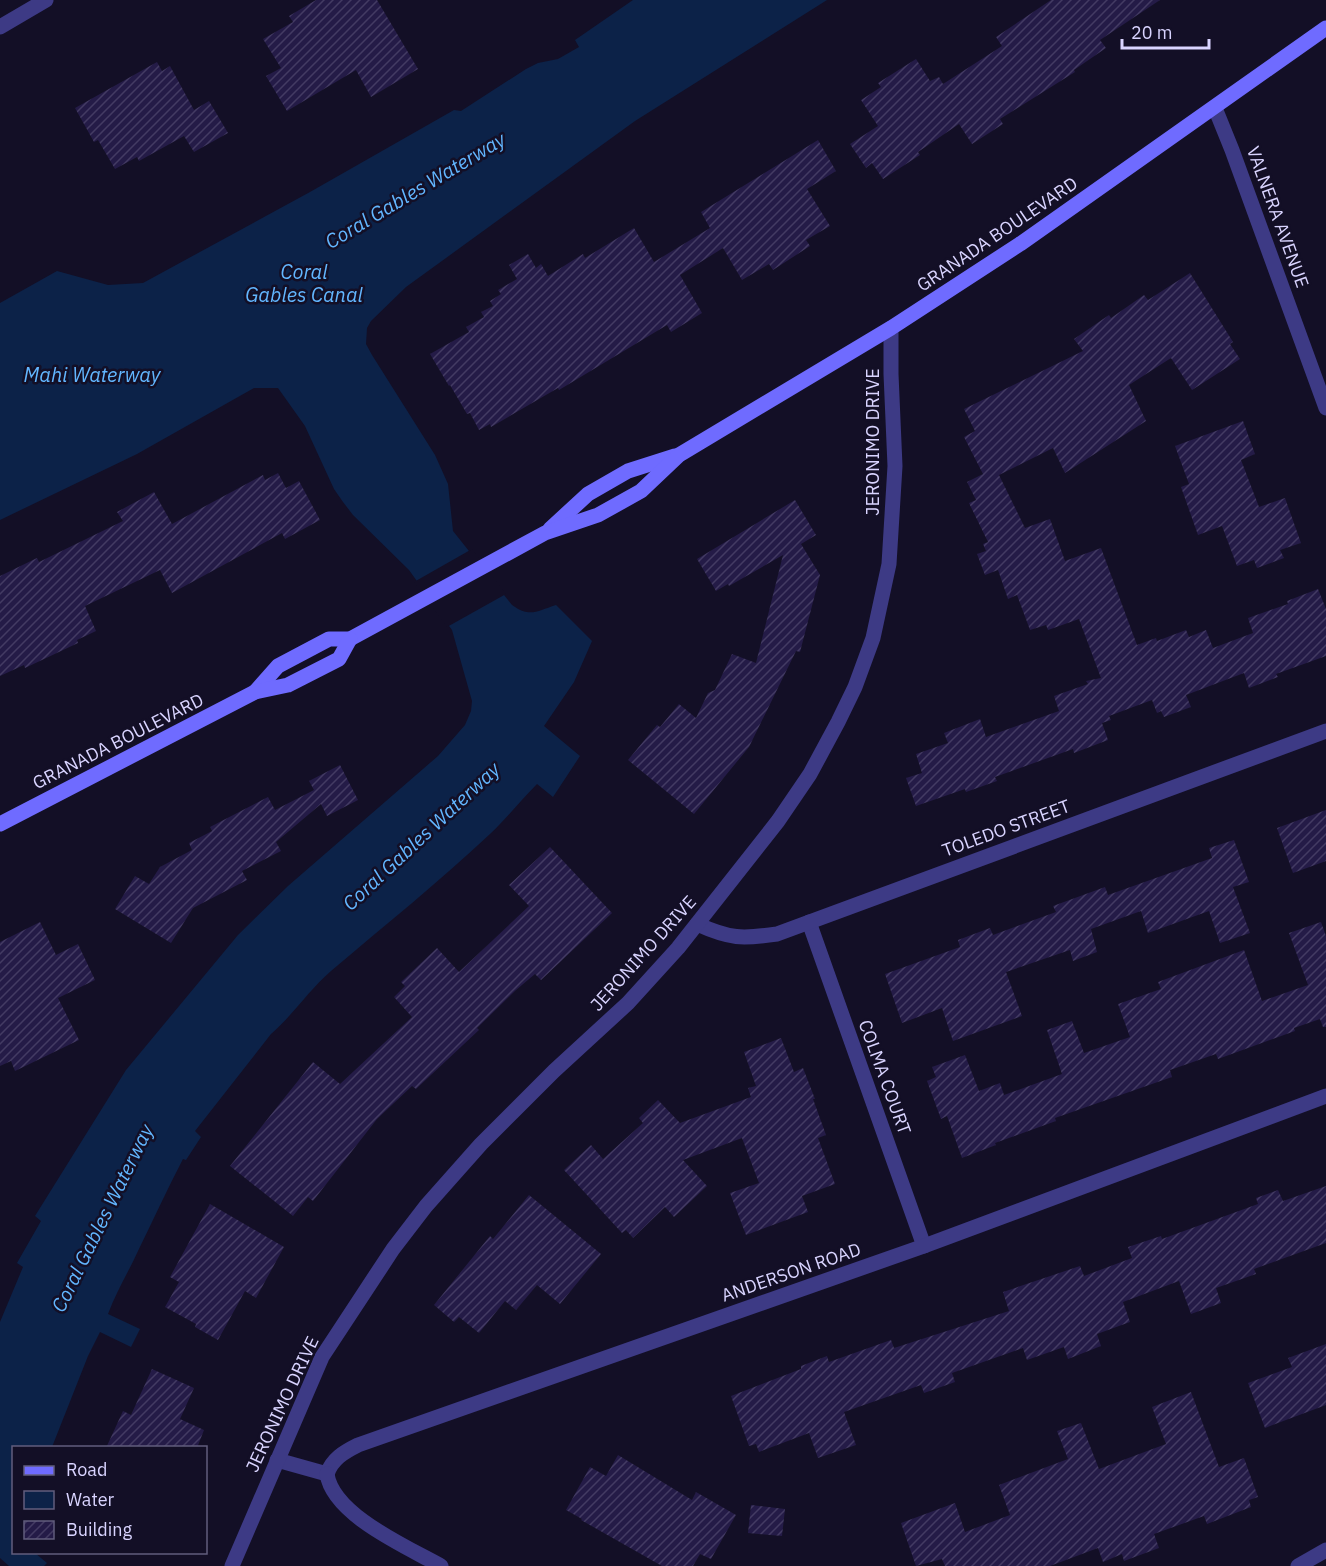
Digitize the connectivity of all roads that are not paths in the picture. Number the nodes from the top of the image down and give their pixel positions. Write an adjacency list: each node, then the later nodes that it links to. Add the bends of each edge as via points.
1 (46, 0): 2 (street)
2 (0, 27)
3 (1326, 28): 4 (street, GRANADA BOULEVARD)
4 (1215, 108): 5 (street, GRANADA BOULEVARD); 6 (street, VALNERA AVENUE)
5 (891, 328): 7 (street, GRANADA BOULEVARD); 14 (street, JERONIMO DRIVE, via 894,501 888,564 873,638 855,687 810,774)
6 (1326, 408)
7 (679, 455): 8 (street, GRANADA BOULEVARD, via 628,471 588,494); 8 (street, GRANADA BOULEVARD, via 624,501 598,515)
8 (545, 532): 9 (street, GRANADA BOULEVARD)
9 (350, 639): 10 (street, GRANADA BOULEVARD, via 329,639 278,666); 10 (street, GRANADA BOULEVARD, via 339,659 288,685)
10 (255, 692): 12 (street, GRANADA BOULEVARD)
11 (1326, 731): 13 (street, TOLEDO STREET)
12 (0, 824)
13 (809, 921): 14 (street, TOLEDO STREET, via 777,934 752,938 722,935); 16 (street, COLMA COURT)
14 (697, 924): 17 (street, JERONIMO DRIVE, via 628,1003 519,1104 419,1215 322,1357)
15 (1326, 1096): 16 (street, ANDERSON ROAD)
16 (924, 1246): 18 (street, ANDERSON ROAD, via 358,1445 343,1452)
17 (277, 1460): 18 (street); 20 (street, JERONIMO DRIVE)
18 (327, 1474): 21 (street, via 339,1500 352,1514)
19 (1326, 1550): 22 (street)
20 (232, 1566)
21 (441, 1566)
22 (1298, 1566)

